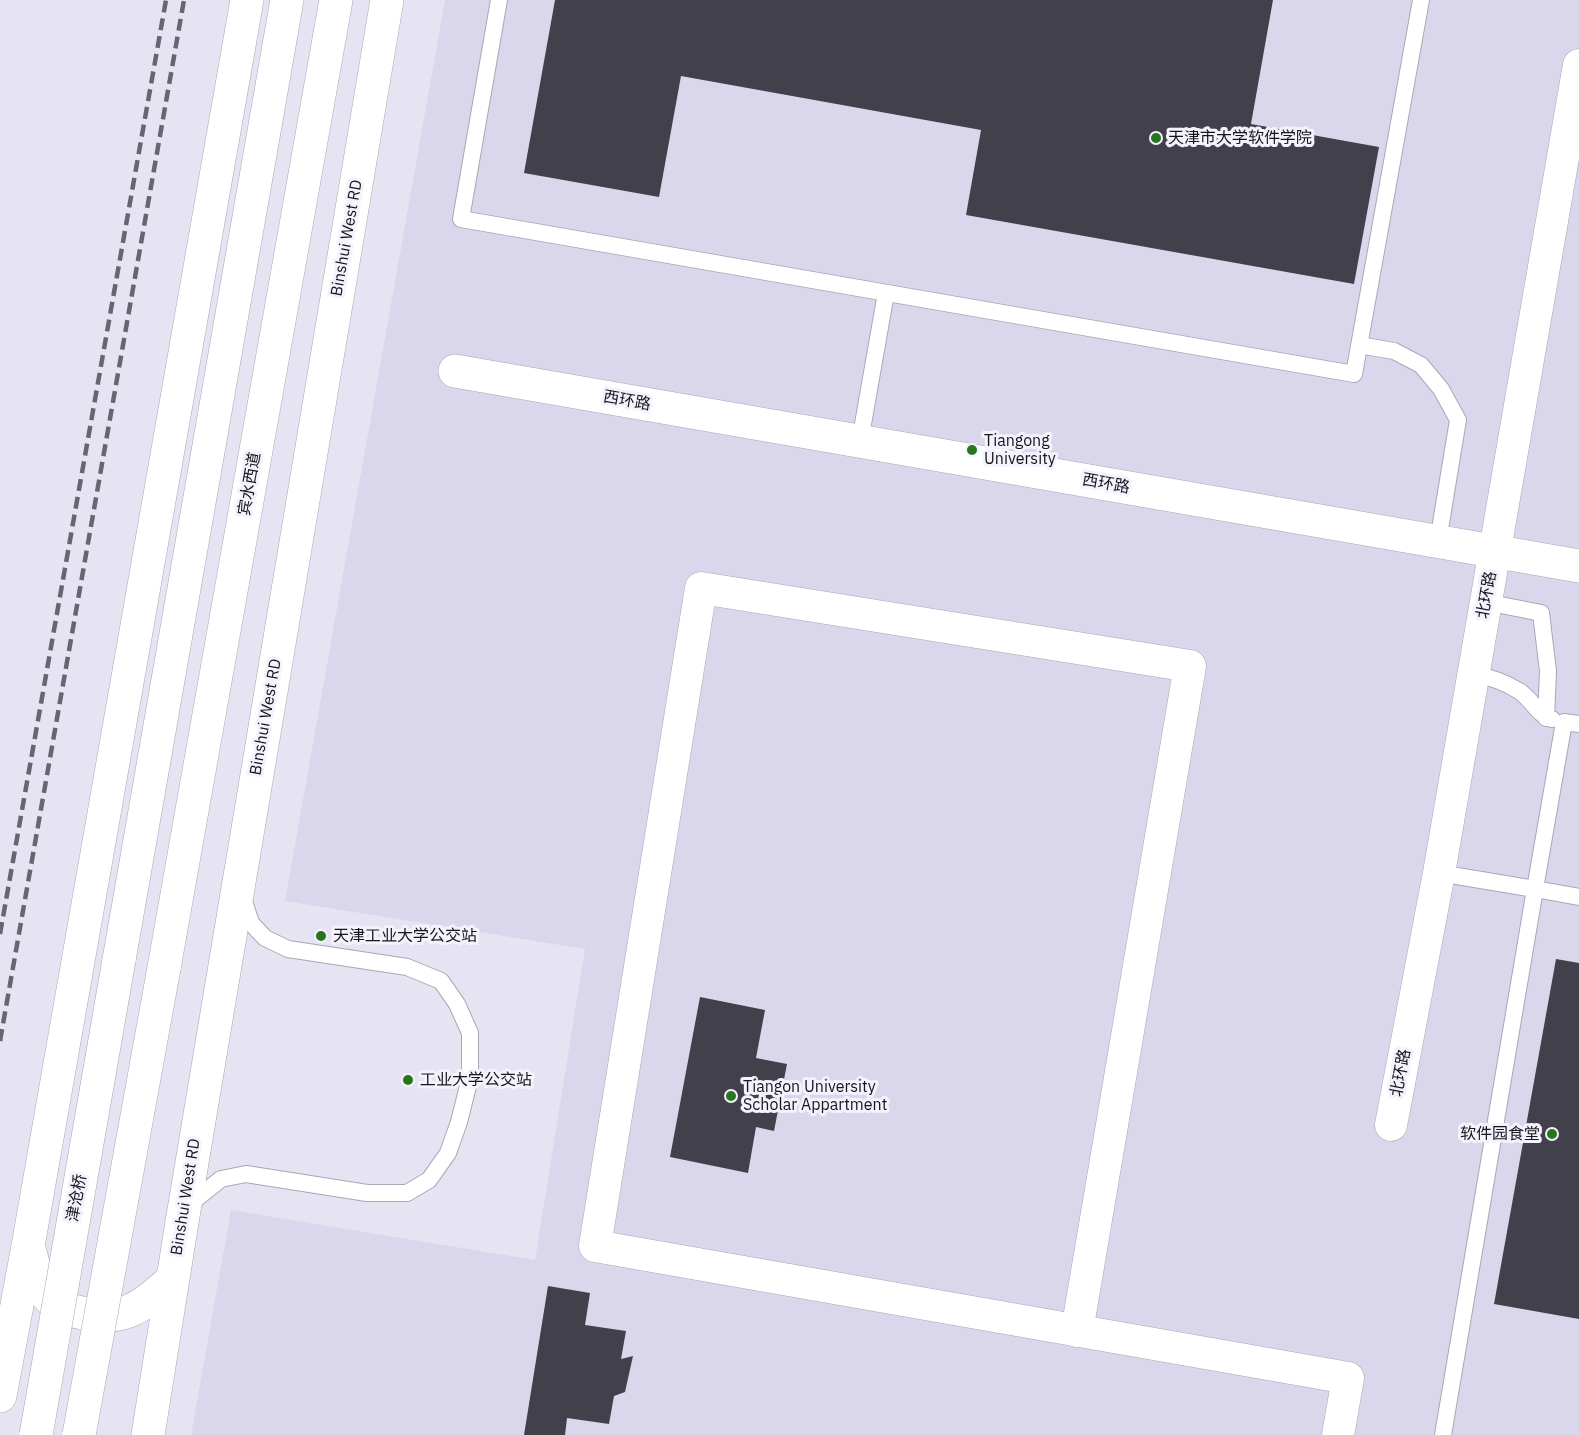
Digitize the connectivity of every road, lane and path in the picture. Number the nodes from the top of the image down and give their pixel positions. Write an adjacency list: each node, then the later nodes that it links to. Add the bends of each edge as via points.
1 (247, 0): 25 (street)
2 (287, 0): 29 (street, 津沧桥, bridge)
3 (336, 0): 30 (street, 宾水西道, bridge)
4 (387, 0): 20 (street, Binshui West RD)
5 (499, 0): 8 (lane, via 460,219)
6 (1422, 0): 9 (lane)
7 (1579, 65): 13 (street, 北环路)
8 (886, 293): 9 (lane, via 1354,374); 11 (lane)
9 (1359, 345): 12 (lane, via 1394,351 1421,365 1441,389 1458,420)
10 (455, 371): 11 (street, 西环路)
11 (860, 441): 12 (street, 西环路)
12 (1438, 541): 13 (street, 西环路)
13 (1495, 551): 14 (street, 西环路); 15 (street, 北环路)
14 (1579, 566)
15 (1486, 602): 16 (street, 北环路); 17 (lane, via 1541,613 1548,671)
16 (1474, 674): 17 (lane, via 1496,679 1521,692); 19 (street, 北环路)
17 (1546, 718): 18 (lane)
18 (1572, 723): 21 (lane)
19 (1439, 873): 21 (lane); 23 (street, 北环路)
20 (240, 874): 24 (street, Binshui West RD); 24 (lane, via 243,904 251,923 266,938 288,949 407,967 441,981 470,1033 470,1078 448,1153 429,1180 407,1193 367,1193 246,1174 221,1179 209,1188 196,1199)
21 (1535, 890): 22 (lane); 33 (lane)
22 (1579, 897)
23 (1391, 1125)
24 (182, 1222): 26 (street, Binshui West RD)
25 (28, 1246): 26 (street, via 38,1278 52,1301 73,1311 115,1316 143,1305); 28 (street)
26 (173, 1279): 31 (street, Binshui West RD)
27 (1077, 1331): 27 (street, via 595,1246 701,588 1190,666); 32 (street, via 1348,1378)
28 (0, 1396)
29 (36, 1435)
30 (79, 1435)
31 (148, 1435)
32 (1338, 1435)
33 (1443, 1435)

